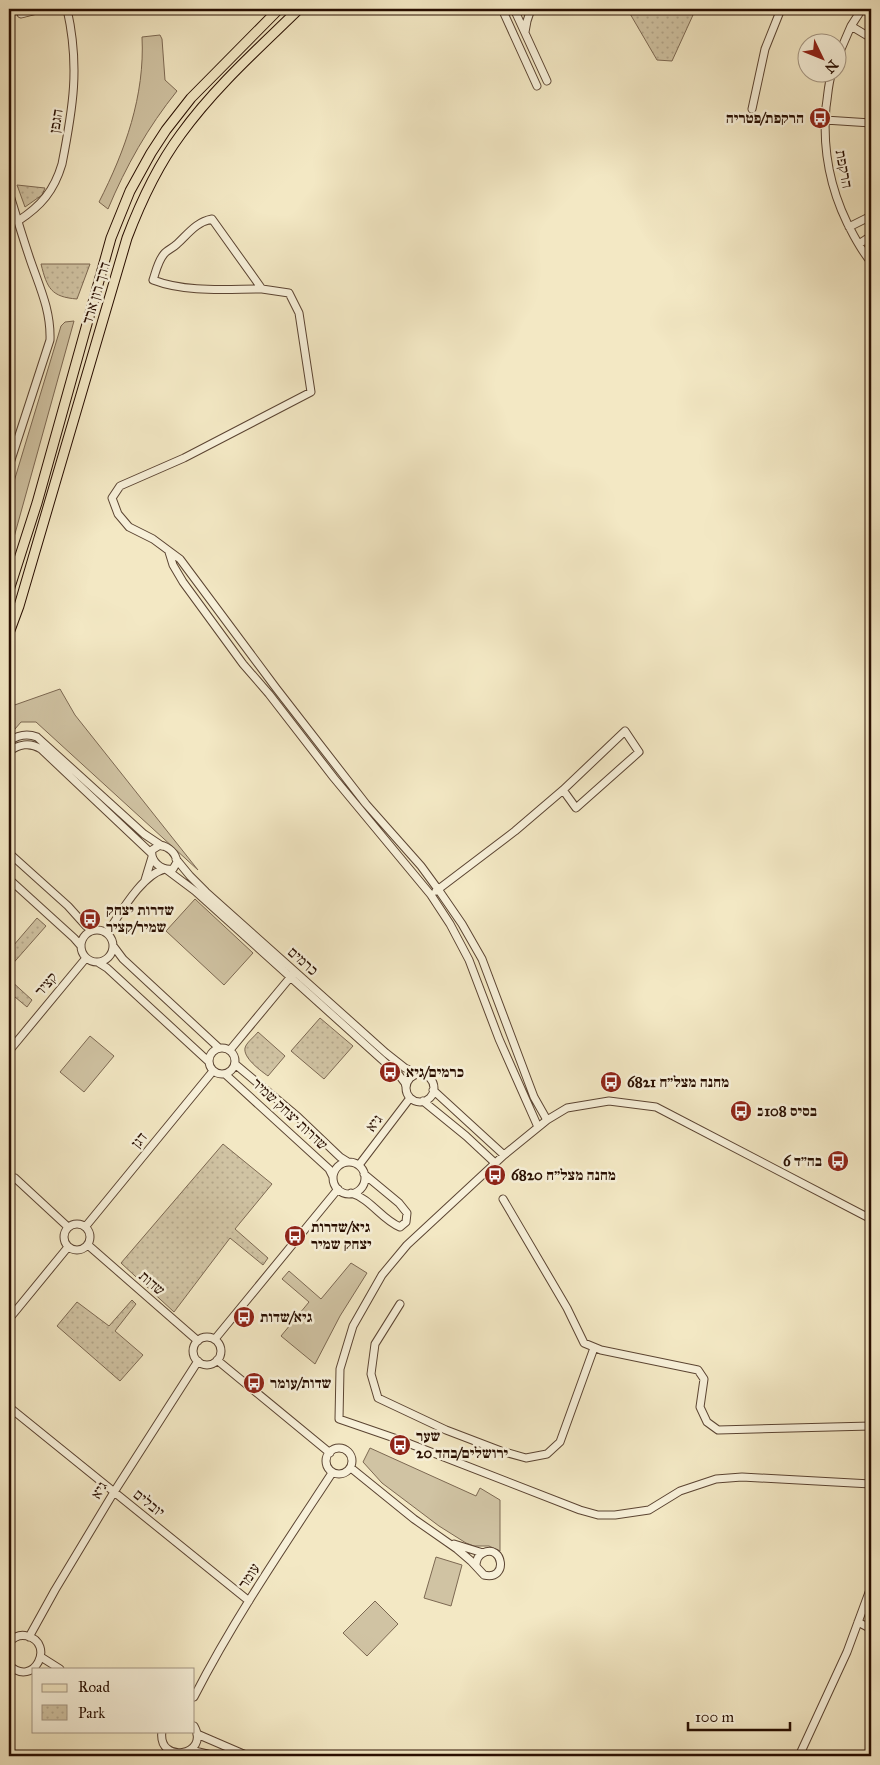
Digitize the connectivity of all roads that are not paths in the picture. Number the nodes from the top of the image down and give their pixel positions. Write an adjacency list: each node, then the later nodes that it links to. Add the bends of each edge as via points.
1 (41, 9): 10 (street)
2 (66, 9): 23 (street, הגפן, via 75,67 74,95 62,164 49,194)
3 (280, 9): 32 (main road, דרך רון ארד, via 191,98 166,130 130,191 112,238)
4 (299, 9): 33 (main road, דרך רון ארד, via 191,120 168,153 136,214)
5 (515, 9): 9 (street); 13 (street)
6 (531, 9): 13 (street)
7 (781, 9): 18 (street, via 765,49)
8 (862, 9): 11 (street)
9 (504, 10): 17 (street)
10 (21, 14)
11 (851, 26): 12 (street); 14 (street)
12 (848, 33)
13 (526, 35): 15 (street)
14 (871, 38)
15 (548, 81)
16 (830, 82): 19 (street, הרקפת)
17 (536, 86)
18 (752, 109)
19 (825, 120): 20 (street); 24 (street, הרקפת, via 825,149 830,177)
20 (871, 124)
21 (9, 192): 23 (street)
22 (871, 216): 24 (street)
23 (18, 221): 29 (street, via 49,312 50,340)
24 (849, 227): 26 (street, הרקפת)
25 (871, 236): 26 (street)
26 (859, 244): 27 (street, הרקפת)
27 (871, 262)
28 (262, 289): 28 (street, via 212,218 203,220 164,254 153,280 197,288); 31 (street, via 289,293 299,313 311,392 184,458 120,486 112,498 118,514 130,527)
29 (11, 451): 30 (street)
30 (9, 466)
31 (169, 551): 44 (street, via 180,559 366,804); 45 (street, via 182,582 243,664)
32 (9, 590)
33 (9, 633)
34 (9, 741): 37 (street, via 25,735 37,737 144,834)
35 (9, 752): 39 (street, via 24,745 41,749)
36 (563, 790): 36 (street, via 584,770 625,731 639,752 576,808); 44 (street)
37 (162, 846): 39 (street, via 155,847); 40 (street, via 171,850)
38 (9, 852): 46 (street)
39 (152, 854): 41 (street, via 156,863); 43 (street, via 150,868)
40 (176, 859): 41 (street, via 174,867); 52 (street, כרמים)
41 (166, 869): 43 (street, via 152,874); 52 (street, כרמים)
42 (9, 879): 48 (street)
43 (142, 884): 47 (street)
44 (438, 889): 45 (street); 65 (street, via 482,959 534,1097)
45 (431, 894): 66 (street, via 469,960 498,1039)
46 (94, 930): 47 (street); 48 (street, via 86,935)
47 (107, 933): 49 (street)
48 (81, 946): 50 (street)
49 (114, 947): 51 (street, via 111,956); 53 (street)
50 (86, 958): 51 (street); 55 (street, קציר)
51 (99, 963): 56 (street)
52 (293, 975): 54 (street); 60 (street, כרמים, via 386,1054); 61 (street, כרמים, via 398,1075)
53 (219, 1048): 54 (street); 56 (street, via 212,1051)
54 (230, 1050): 57 (street, via 235,1056)
55 (9, 1051)
56 (208, 1061): 58 (street)
57 (235, 1064): 59 (street); 68 (street, שדרות יצחק שמיר)
58 (213, 1071): 59 (street); 78 (street, דגן)
59 (225, 1074): 72 (street, שדרות יצחק שמיר, via 329,1169)
60 (418, 1074): 61 (street, via 409,1079); 62 (street, via 430,1079)
61 (406, 1087): 63 (street)
62 (433, 1090): 64 (street); 67 (street)
63 (410, 1098): 64 (street); 70 (street, גיא)
64 (423, 1101): 69 (street)
65 (547, 1120): 66 (street); 77 (street, via 567,1108 609,1101 656,1107)
66 (538, 1127): 67 (street)
67 (504, 1155): 69 (street)
68 (348, 1162): 70 (street); 72 (street, via 340,1165)
69 (494, 1163): 94 (street, via 407,1245 382,1275 352,1326 340,1369 339,1419 598,1515 648,1510 680,1491 716,1479 742,1477)
70 (359, 1165): 71 (street)
71 (364, 1174): 75 (street, via 362,1187); 75 (street, via 407,1213 406,1222 400,1227 392,1224 365,1200)
72 (333, 1177): 74 (street)
73 (15, 1178): 79 (street)
74 (338, 1189): 75 (street); 84 (street)
75 (351, 1193)
76 (503, 1199): 86 (street, via 584,1343)
77 (871, 1219)
78 (86, 1226): 79 (street, via 77,1223); 80 (street, via 91,1235)
79 (68, 1227): 81 (street, via 64,1237)
80 (88, 1245): 81 (street, via 78,1250); 85 (street, שדות)
81 (68, 1247): 83 (street)
82 (400, 1304): 86 (street, via 375,1344 370,1374 378,1398 446,1430 501,1452 526,1458 547,1454 560,1442)
83 (9, 1318)
84 (215, 1339): 85 (street, via 206,1337); 87 (street, via 221,1349)
85 (198, 1341): 88 (street, via 194,1349)
86 (594, 1348): 90 (street, via 698,1370 704,1379 700,1407 707,1422 718,1430)
87 (217, 1360): 88 (street, via 210,1364); 91 (street)
88 (198, 1361): 95 (street, גיא)
89 (9, 1407): 95 (street, יובלים)
90 (871, 1426)
91 (330, 1452): 92 (street, via 337,1448 349,1452); 93 (street, via 326,1463)
92 (350, 1468): 93 (street, via 340,1475); 96 (street, via 414,1520)
93 (332, 1473): 100 (street, עומר)
94 (871, 1484)
95 (114, 1492): 100 (street, יובלים); 103 (street, גיא)
96 (446, 1541): 97 (street); 98 (street)
97 (483, 1553): 98 (street, via 477,1558); 98 (street, via 491,1552 498,1556 500,1568 488,1576 480,1573)
98 (476, 1566)
99 (871, 1587): 101 (street)
100 (249, 1601): 111 (street, עומר)
101 (858, 1622): 102 (street); 118 (street)
102 (871, 1629)
103 (30, 1637): 104 (street); 105 (street, via 40,1647)
104 (10, 1639)
105 (40, 1657): 107 (street); 108 (street)
106 (11, 1667): 109 (street, via 22,1672); 110 (street)
107 (39, 1667)
108 (58, 1668)
109 (32, 1669)
110 (9, 1677)
111 (195, 1695)
112 (195, 1729): 114 (street)
113 (160, 1732): 115 (street, via 164,1746 173,1753 182,1754)
114 (197, 1734): 115 (street, via 196,1743); 117 (street)
115 (190, 1750): 116 (street)
116 (216, 1756)
117 (248, 1756)
118 (799, 1756)

